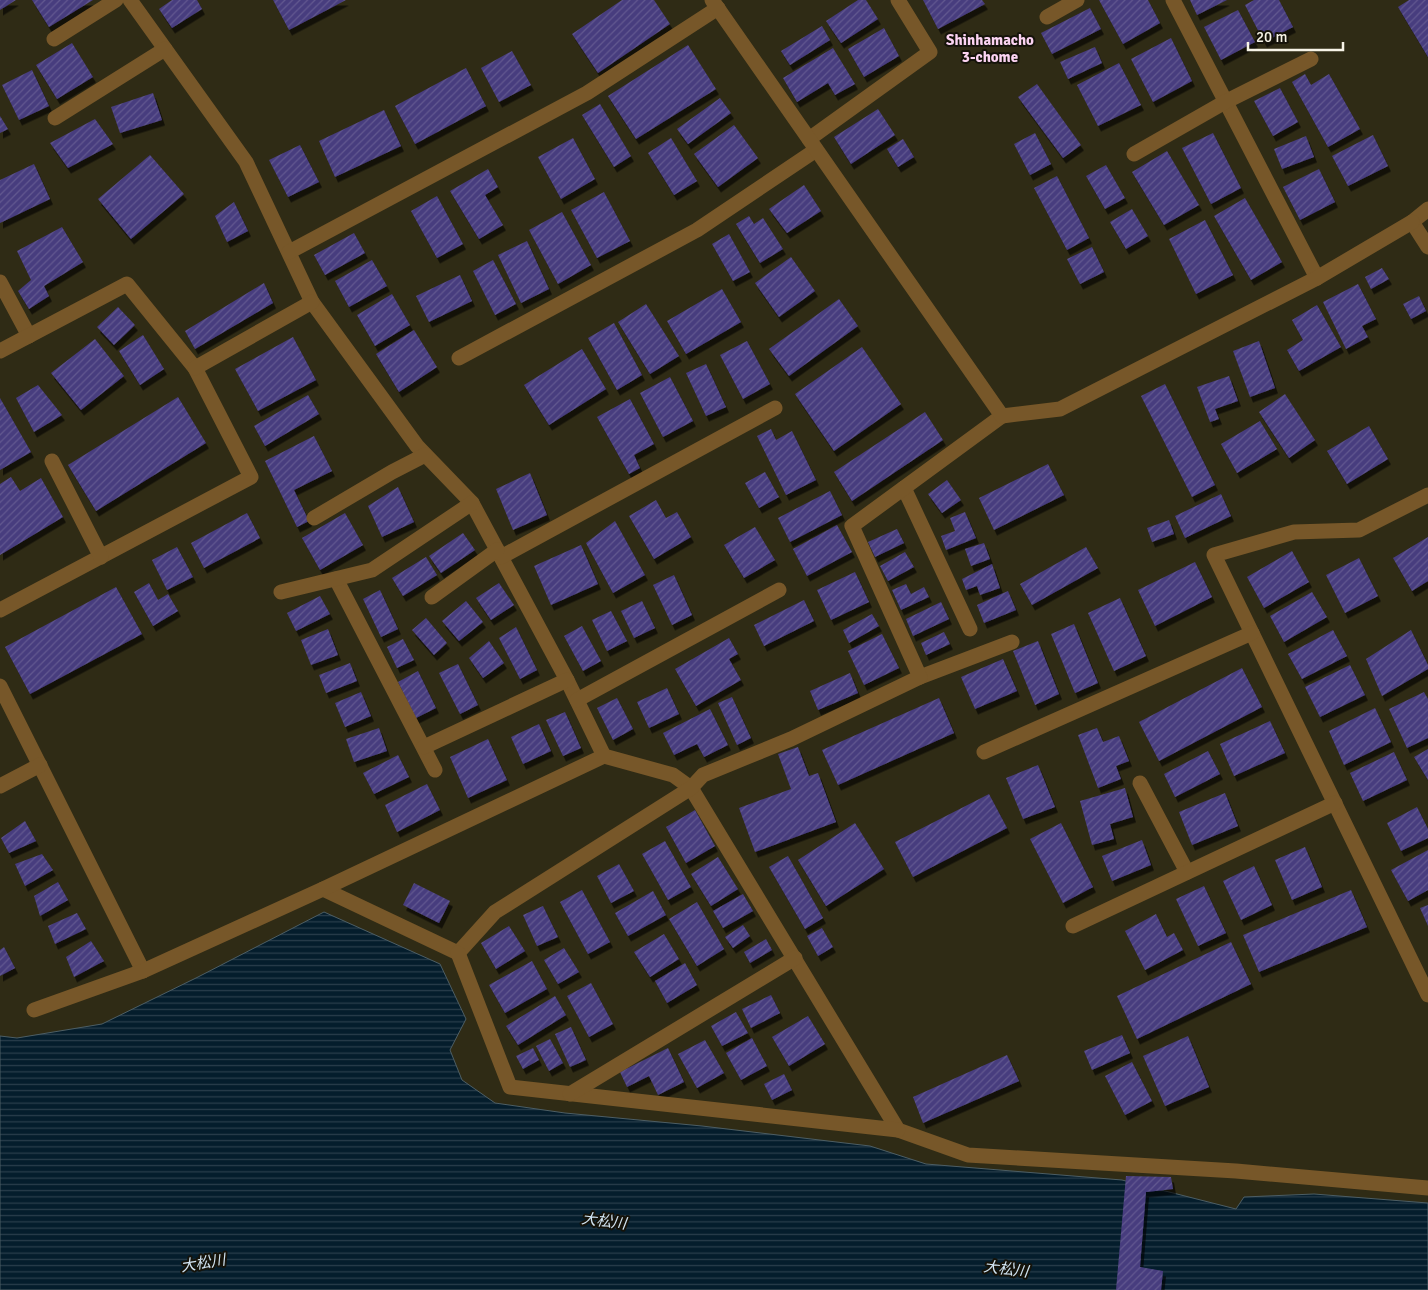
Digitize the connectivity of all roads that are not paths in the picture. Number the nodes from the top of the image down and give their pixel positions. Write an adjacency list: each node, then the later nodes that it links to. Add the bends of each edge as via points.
1 (116, 0): 8 (street)
2 (130, 0): 9 (street)
3 (898, 0): 13 (street, via 930,52)
4 (1077, 0): 7 (street)
5 (1173, 0): 11 (street)
6 (715, 4): 13 (street); 18 (street, via 587,93)
7 (1047, 17)
8 (54, 39)
9 (165, 49): 12 (street); 18 (street, via 246,162)
10 (1310, 59): 11 (street)
11 (1225, 102): 14 (street); 19 (street)
12 (55, 118)
13 (813, 145): 24 (street, via 697,230); 27 (street)
14 (1134, 154)
15 (1428, 210): 16 (street)
16 (1412, 222): 17 (street); 19 (street)
17 (1428, 247)
18 (288, 252): 21 (street)
19 (1317, 278): 27 (street, via 1060,409)
20 (0, 282): 22 (street)
21 (312, 302): 25 (street); 28 (street)
22 (29, 336): 23 (street); 25 (street, via 127,284)
23 (0, 351)
24 (459, 358)
25 (195, 368): 35 (street, via 251,477)
26 (775, 408): 34 (street)
27 (1002, 416): 30 (street)
28 (425, 455): 32 (street); 33 (street)
29 (52, 461): 35 (street)
30 (904, 488): 41 (street); 44 (street, via 852,526)
31 (1428, 494): 42 (street, via 1359,530 1294,532 1214,555)
32 (472, 503): 34 (street); 36 (street, via 372,570)
33 (314, 518)
34 (499, 554): 39 (street); 45 (street)
35 (101, 557): 40 (street)
36 (336, 579): 38 (street); 48 (street)
37 (779, 590): 47 (street)
38 (281, 592)
39 (432, 597)
40 (0, 610)
41 (970, 629)
42 (1252, 633): 49 (street); 56 (street)
43 (1012, 642): 44 (street)
44 (920, 677): 55 (street, via 791,739 703,775)
45 (567, 680): 47 (street); 48 (street)
46 (0, 686): 51 (street)
47 (577, 700): 50 (street)
48 (424, 747): 52 (street)
49 (984, 752)
50 (604, 756): 55 (street, via 673,775); 58 (street)
51 (40, 765): 54 (street); 62 (street)
52 (435, 770)
53 (1140, 783): 57 (street)
54 (0, 786)
55 (691, 788): 60 (street, via 495,912); 61 (street)
56 (1335, 803): 57 (street); 63 (street)
57 (1187, 872): 59 (street)
58 (323, 889): 60 (street); 62 (street)
59 (1073, 926)
60 (458, 953): 65 (street, via 510,1087)
61 (795, 958): 65 (street); 66 (street)
62 (143, 971): 64 (street)
63 (1428, 995)
64 (34, 1010)
65 (570, 1094): 66 (street)
66 (898, 1130): 67 (street, via 968,1155 1236,1171)
67 (1428, 1188)

